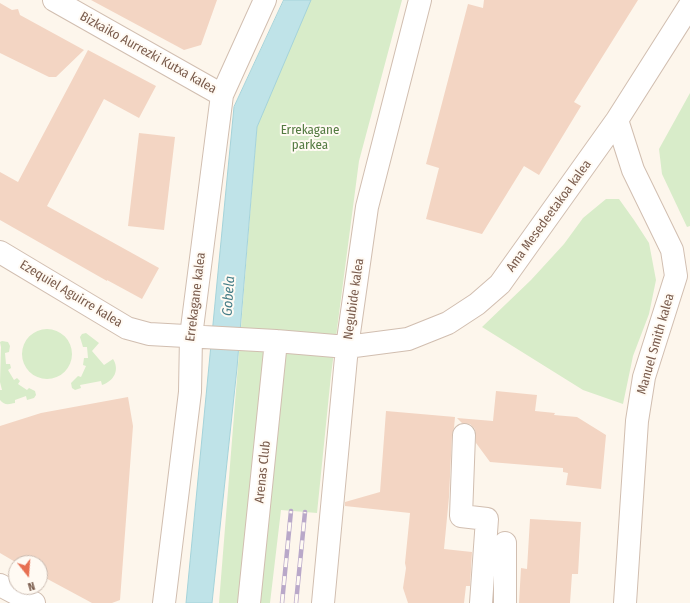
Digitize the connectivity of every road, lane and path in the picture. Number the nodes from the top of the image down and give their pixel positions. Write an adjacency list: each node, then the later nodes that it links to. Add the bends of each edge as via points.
1 (54, 0): 5 (street, Bizkaiko Aurrezki Kutxa kalea)
2 (265, 0): 5 (street, Errekagane kalea)
3 (420, 0): 10 (street, Negubide kalea, via 367,207)
4 (690, 4): 6 (street, Ama Mesedeetakoa kalea)
5 (222, 95): 8 (street, Errekagane kalea)
6 (617, 120): 10 (street, Ama Mesedeetakoa kalea, via 500,284 478,304 448,323 408,339); 20 (street, Manuel Smith kalea, via 633,170 672,250 676,276 644,377)
7 (0, 252): 8 (street, Ezequiel Aguirre kalea, via 127,328 149,334)
8 (201, 336): 9 (street, Ezequiel Aguirre kalea); 15 (street, Errekagane kalea, via 190,392)
9 (270, 340): 10 (street, Ezequiel Aguirre kalea); 16 (street, Arenas Club)
10 (347, 347): 17 (street, Negubide kalea)
11 (464, 435): 18 (street, via 461,516 487,519)
12 (505, 543): 19 (street)
13 (0, 585): 14 (street)
14 (34, 603)
15 (164, 603)
16 (249, 603)
17 (323, 603)
18 (481, 603)
19 (505, 603)
20 (625, 603)

